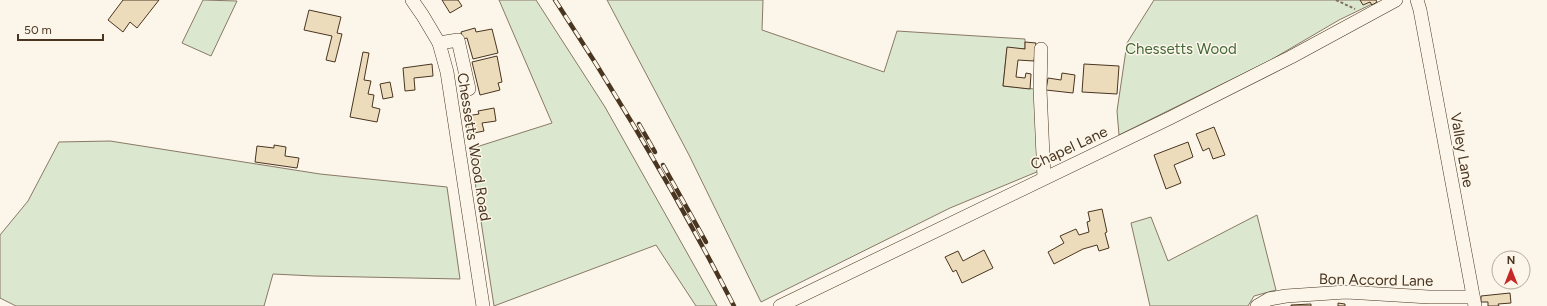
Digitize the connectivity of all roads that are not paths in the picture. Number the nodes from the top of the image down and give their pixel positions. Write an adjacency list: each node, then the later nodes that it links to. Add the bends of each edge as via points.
1 (412, 0): 4 (street, Chessetts Wood Road)
2 (1396, 0): 7 (street, Chapel Lane, via 1291,57)
3 (1417, 0): 8 (street, Valley Lane)
4 (439, 43): 6 (street, via 458,40); 9 (street, Chessetts Wood Road, via 447,72)
5 (1041, 49): 7 (street)
6 (469, 89)
7 (1044, 178): 10 (street, Chapel Lane)
8 (1474, 302): 11 (street, Bon Accord Lane, via 1346,292 1286,296 1269,299)
9 (483, 306)
10 (780, 306)
11 (1257, 306)

